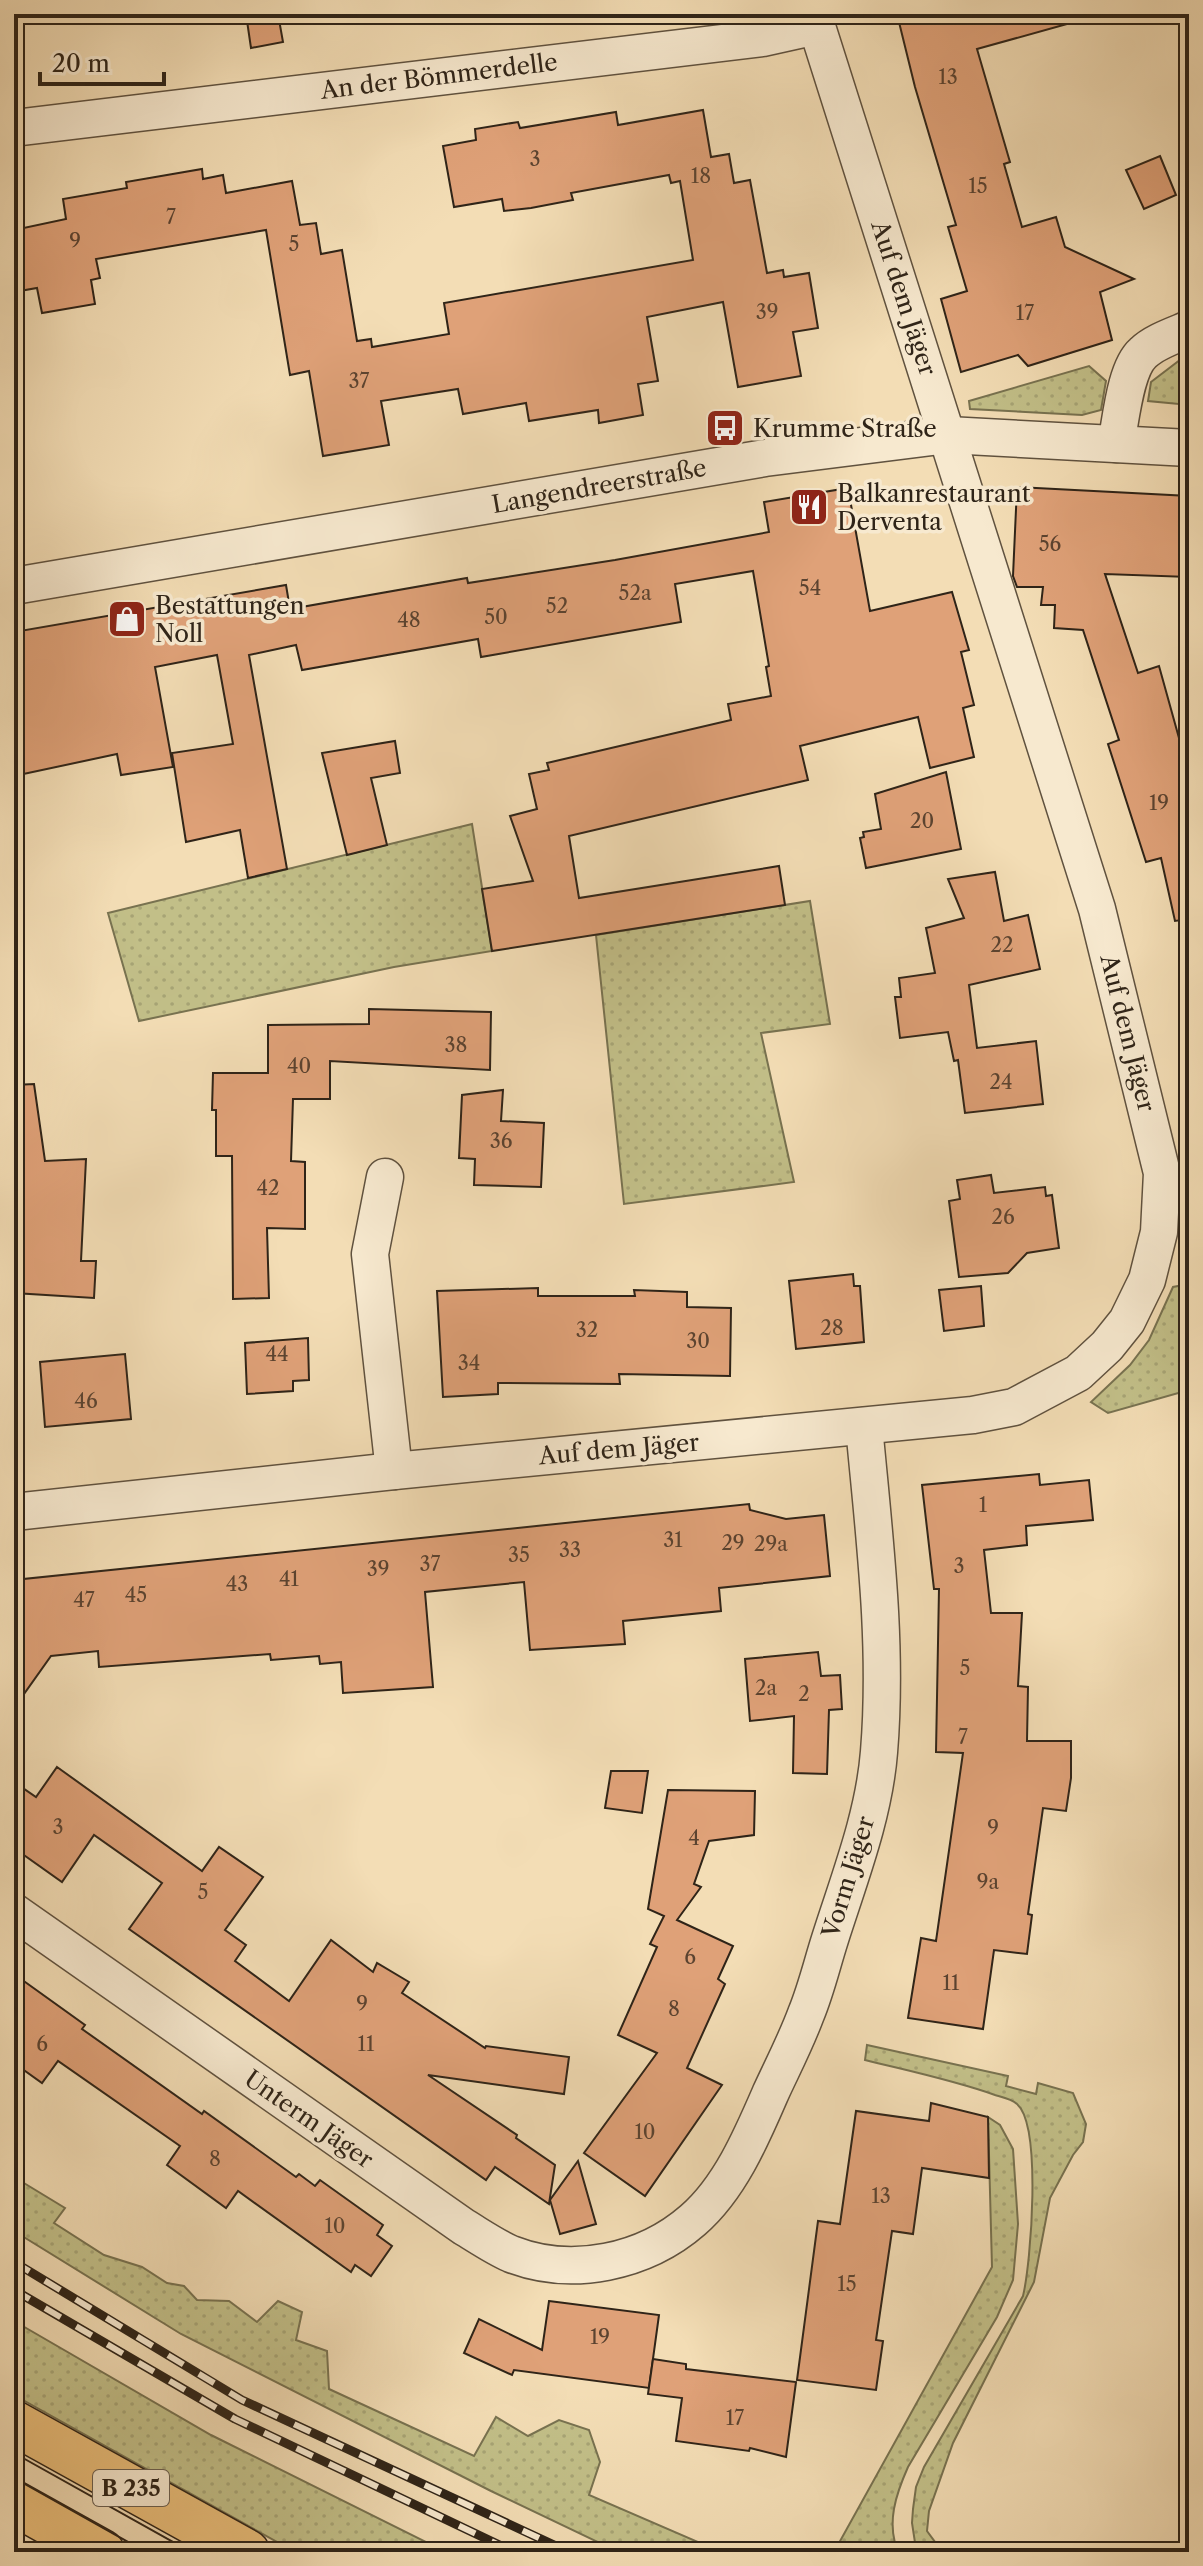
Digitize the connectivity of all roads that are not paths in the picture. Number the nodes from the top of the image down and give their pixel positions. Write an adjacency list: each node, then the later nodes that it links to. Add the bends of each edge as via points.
1 (815, 20): 2 (street, An der Bömmerdelle, via 763,38); 4 (street, Auf dem Jäger)
2 (14, 128)
3 (1189, 329): 5 (street, via 1143,353 1128,386)
4 (948, 435): 5 (street, Langendreerstraße); 7 (street, Langendreerstraße, via 765,458); 9 (street, Auf dem Jäger, via 1097,909 1162,1173 1159,1232 1147,1280 1127,1321 1078,1373 1014,1407)
5 (1116, 444): 6 (street, Langendreerstraße)
6 (1189, 448)
7 (14, 586)
8 (385, 1177): 10 (street, via 370,1254)
9 (864, 1426): 10 (street, Auf dem Jäger); 13 (street, Vorm Jäger, via 883,1626 879,1750 863,1833 807,2012 750,2138 693,2220 657,2245)
10 (394, 1471): 11 (street, Auf dem Jäger)
11 (14, 1512)
12 (14, 1912): 13 (street, Unterm Jäger, via 487,2241 518,2256 557,2264)
13 (627, 2257)
14 (14, 2423): 17 (main road, B 235)
15 (14, 2503): 16 (main road, B 235)
16 (102, 2552)
17 (247, 2552)

